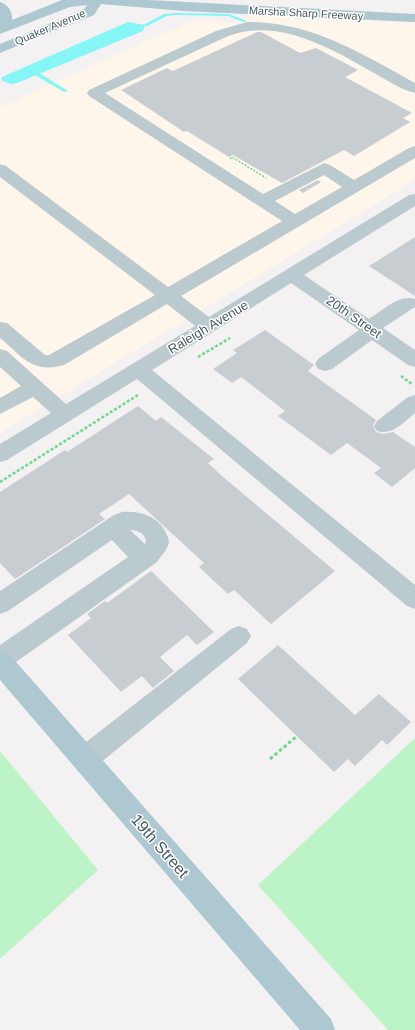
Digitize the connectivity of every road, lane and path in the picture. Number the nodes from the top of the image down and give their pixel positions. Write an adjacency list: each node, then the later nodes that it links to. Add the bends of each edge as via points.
1 (92, 0): 8 (main road, Quaker Avenue, via 67,3)
2 (96, 0): 9 (main road, Quaker Avenue, via 89,12)
3 (102, 0): 6 (main road, Marsha Sharp Freeway)
4 (230, 0): 6 (main road)
5 (0, 6): 8 (main road, via 5,10 7,17)
6 (251, 10): 7 (main road, Marsha Sharp Freeway)
7 (415, 18)
8 (2, 29)
9 (0, 49)
10 (415, 74): 11 (street)
11 (401, 82): 12 (street); 19 (street, via 304,33 282,28 246,26 235,28 203,50 94,93)
12 (415, 90)
13 (415, 151): 17 (street)
14 (226, 161): 16 (path, via 232,157)
15 (0, 169): 22 (street)
16 (272, 182)
17 (354, 186): 19 (street, via 330,172); 20 (street)
18 (415, 199): 21 (street, Raleigh Avenue)
19 (267, 204): 20 (street)
20 (294, 221): 22 (street)
21 (292, 275): 24 (street, Raleigh Avenue); 26 (street, 20th Street)
22 (167, 295): 24 (street); 25 (street, via 57,360 48,362 33,357)
23 (408, 303): 26 (street)
24 (208, 326): 32 (street, Raleigh Avenue)
25 (0, 328)
26 (371, 329): 30 (street, 20th Street); 31 (street)
27 (233, 336): 29 (path)
28 (0, 356): 36 (street)
29 (194, 360)
30 (415, 360)
31 (325, 364)
32 (138, 369): 34 (street); 39 (street, Raleigh Avenue)
33 (397, 373): 35 (path)
34 (155, 384): 42 (path); 43 (street)
35 (415, 386)
36 (35, 387): 38 (street); 39 (street)
37 (415, 402): 40 (street)
38 (0, 407)
39 (65, 414): 41 (street, Raleigh Avenue)
40 (384, 426)
41 (0, 454)
42 (0, 482)
43 (415, 599)
44 (0, 604): 46 (street, via 122,521 146,524 154,531 158,540 157,546 144,558)
45 (238, 636): 49 (street)
46 (0, 659)
47 (0, 662): 49 (main road, 19th Street)
48 (297, 736): 50 (path)
49 (85, 759): 51 (main road, 19th Street)
50 (270, 759)
51 (320, 1030)

